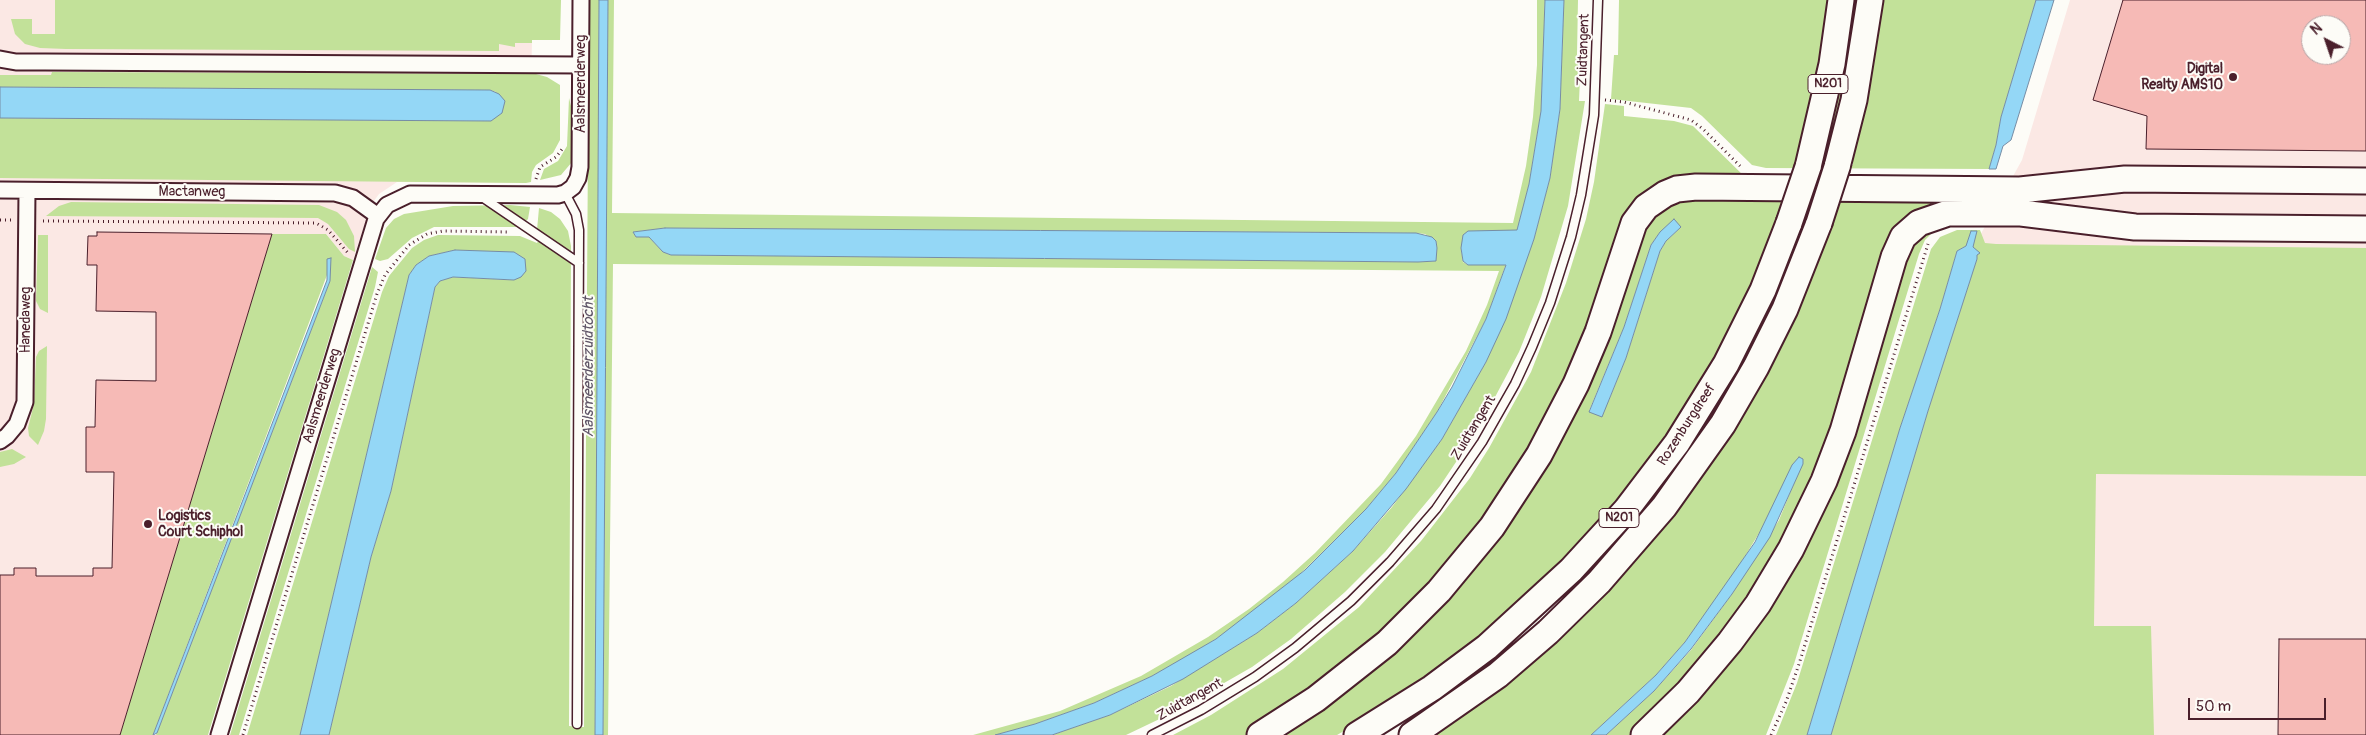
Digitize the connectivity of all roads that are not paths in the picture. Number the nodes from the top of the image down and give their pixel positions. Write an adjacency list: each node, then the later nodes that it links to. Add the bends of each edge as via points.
1 (581, 0): 6 (street, Aalsmeerderweg)
2 (1598, 0): 18 (lane, Zuidtangent, via 1595,100 1581,195 1550,304 1515,384 1493,424 1436,509 1351,601 1276,662 1229,693)
3 (1841, 0): 20 (highway, Rozenburgdreef / N201, bridge, via 1832,64 1808,166 1789,223 1763,290 1722,371 1677,443 1620,517 1553,589 1494,641 1432,688)
4 (1870, 0): 21 (highway, Rozenburgdreef / N201, bridge, via 1854,100 1819,223 1785,309 1723,424 1664,507 1622,557 1548,632 1491,680)
5 (0, 59): 6 (street, via 16,62)
6 (580, 64): 10 (street, Aalsmeerderweg, via 580,167 576,183)
7 (2366, 181): 19 (highway, via 2125,179 2020,190 1696,187 1665,194 1637,218 1626,240 1593,345 1564,408 1526,477 1472,552 1426,605 1373,654 1316,699)
8 (0, 190): 9 (street, Mactanweg)
9 (27, 190): 12 (street, Mactanweg, via 336,193 352,198); 15 (street, Hanedaweg, via 25,402 17,424)
10 (565, 193): 11 (street); 14 (lane, via 578,222)
11 (478, 194): 12 (street, via 410,194 394,200); 14 (lane)
12 (378, 216): 17 (street, Aalsmeerderweg)
13 (2366, 229): 22 (highway, via 2135,227 2040,214 1992,213 1940,214 1919,223 1903,237 1894,257 1843,431 1807,518 1763,596 1730,642 1688,692)
14 (579, 263): 16 (lane)
15 (0, 441)
16 (577, 724)
17 (219, 735)
18 (1152, 735)
19 (1260, 735)
20 (1357, 735)
21 (1412, 735)
22 (1644, 735)

